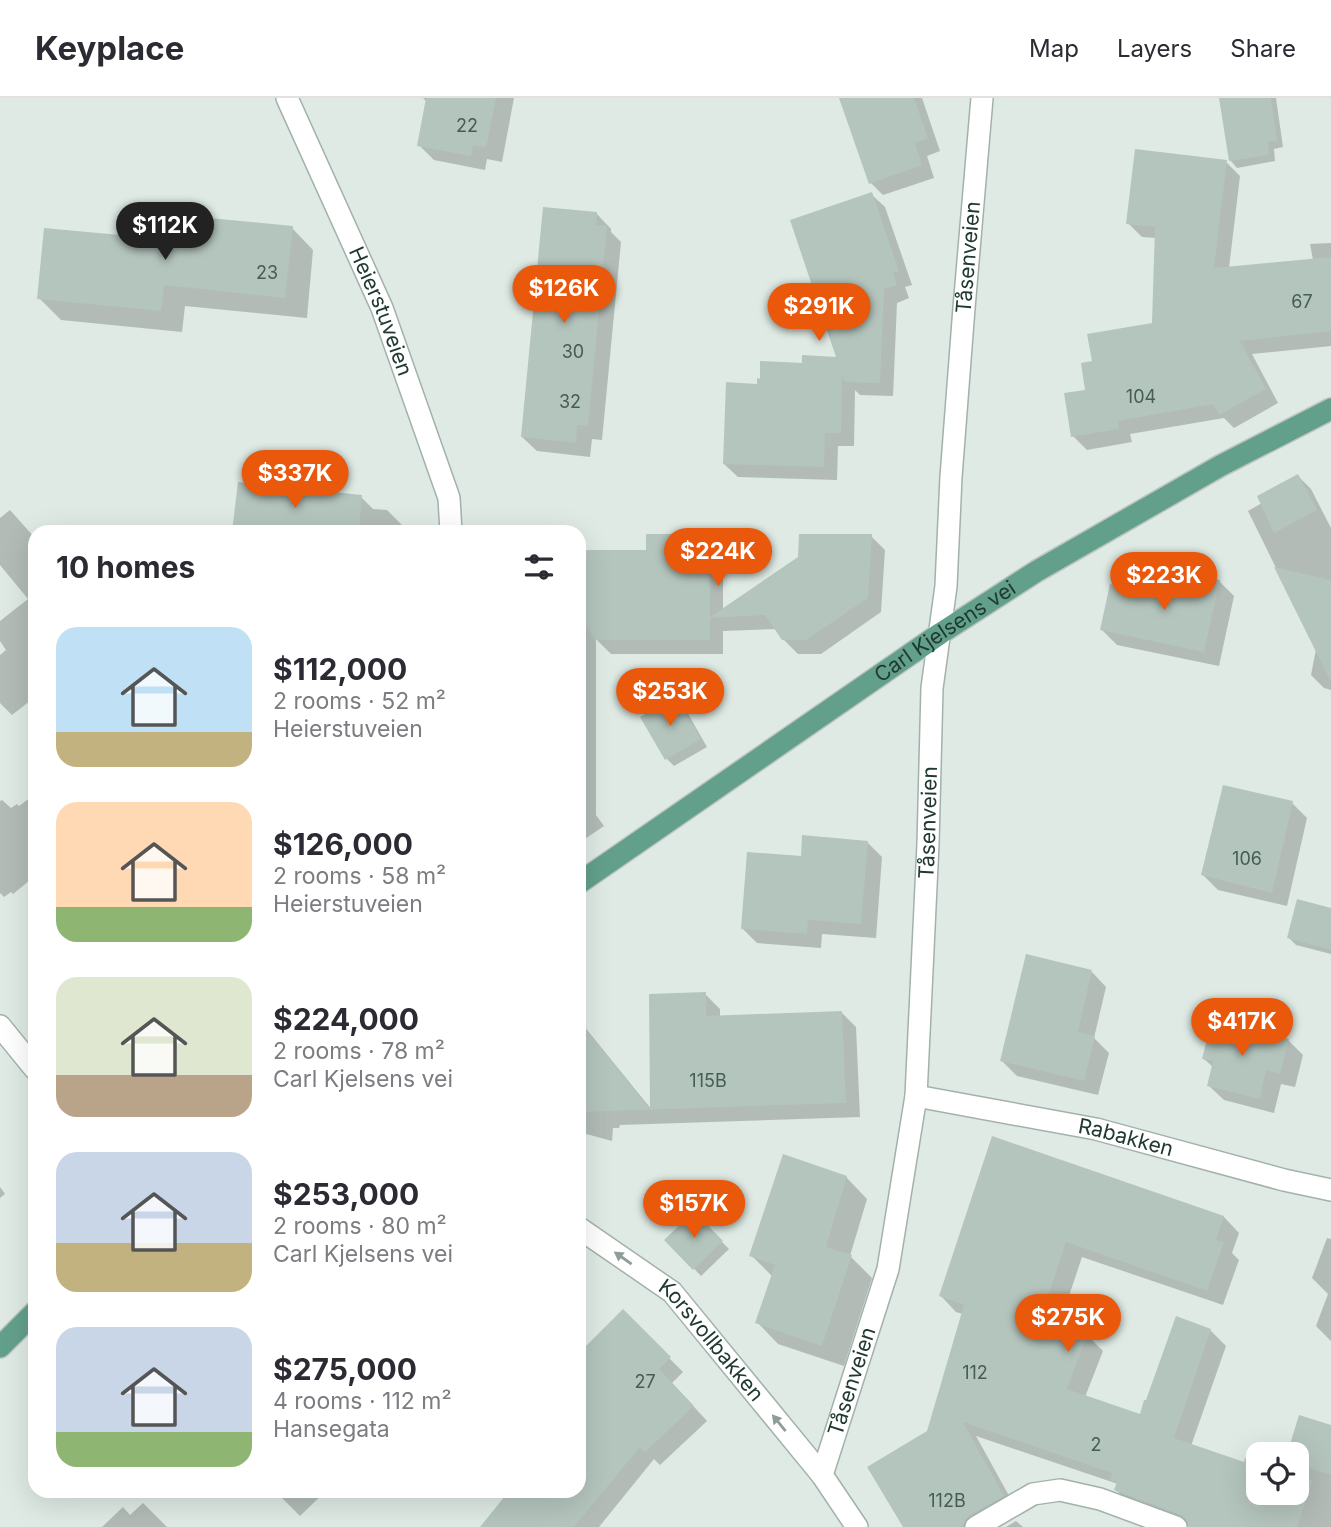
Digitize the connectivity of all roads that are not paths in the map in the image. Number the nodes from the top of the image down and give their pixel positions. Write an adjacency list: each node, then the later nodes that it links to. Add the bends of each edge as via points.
1 (287, 98): 4 (street, Heierstuveien, via 382,308 449,498)
2 (982, 98): 5 (street, Tåsenveien)
3 (1331, 410): 5 (main road, Carl Kjelsens vei, via 1220,466 1037,571)
4 (451, 525)
5 (941, 633): 6 (main road, Carl Kjelsens vei); 9 (street, Tåsenveien, via 932,688)
6 (586, 878)
7 (0, 1026): 8 (street)
8 (28, 1060)
9 (916, 1096): 10 (street, Rabakken, via 1096,1129); 14 (street, Tåsenveien, via 888,1269)
10 (1331, 1190)
11 (586, 1233): 14 (street, Korsvollbakken, one-way to 11, via 672,1292)
12 (28, 1319): 13 (main road)
13 (0, 1347)
14 (822, 1475): 15 (street)
15 (856, 1527)
16 (976, 1527): 17 (street, via 1033,1494 1060,1490 1100,1499)
17 (1176, 1527)

